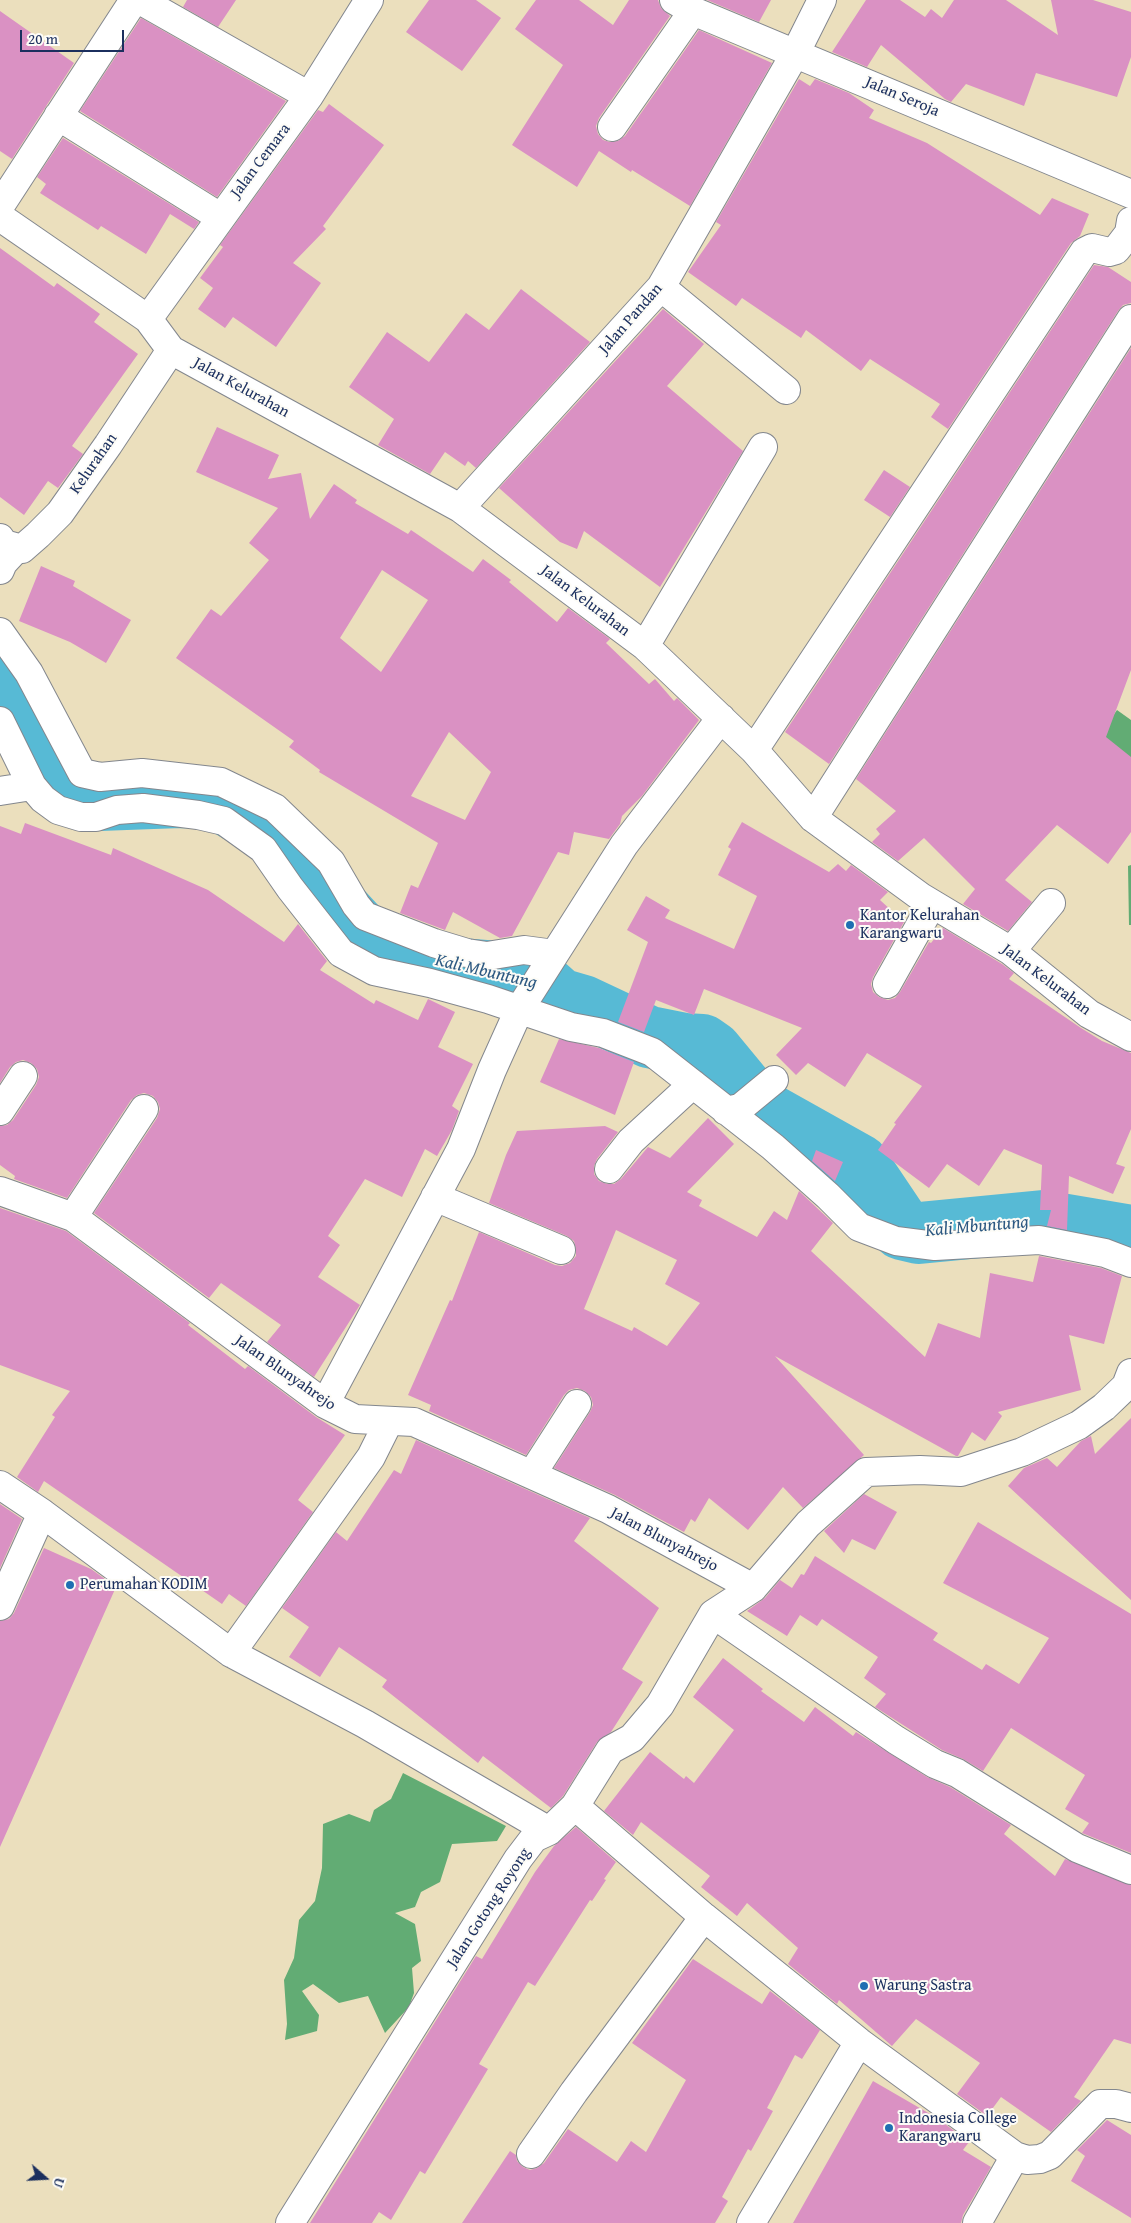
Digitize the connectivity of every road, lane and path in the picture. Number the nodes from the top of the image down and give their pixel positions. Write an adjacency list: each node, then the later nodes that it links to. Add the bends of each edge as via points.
1 (134, 0): 8 (street)
2 (140, 0): 7 (street)
3 (369, 0): 7 (street, Jalan Cemara)
4 (822, 0): 6 (street, Jalan Pandan)
5 (683, 5): 6 (street, Jalan Seroja); 9 (street)
6 (796, 52): 10 (street, Jalan Seroja); 15 (street, Jalan Pandan)
7 (309, 96): 13 (street, Jalan Cemara)
8 (58, 116): 11 (street); 13 (street)
9 (612, 127)
10 (1131, 194)
11 (0, 206)
12 (0, 217): 16 (street, Jalan Kelurahan)
13 (220, 217): 16 (street, Jalan Cemara)
14 (1130, 230): 28 (street, via 1113,252 1095,248 1084,252)
15 (661, 287): 19 (street); 21 (street, Jalan Pandan)
16 (148, 318): 18 (street, Jalan Kelurahan)
17 (1131, 319): 31 (street)
18 (171, 350): 21 (street, Jalan Kelurahan); 22 (street, Kelurahan, via 60,513 27,546)
19 (786, 390)
20 (763, 447): 25 (street)
21 (460, 508): 25 (street, Jalan Kelurahan)
22 (8, 543): 23 (street)
23 (0, 570)
24 (0, 636): 35 (street, via 29,673 82,773 100,777 142,773 221,782 274,808 331,862 365,916 467,953 487,956 524,950)
25 (645, 646): 26 (street, Jalan Kelurahan)
26 (721, 718): 28 (street, Jalan Kelurahan); 35 (street, via 624,845)
27 (0, 720): 29 (street)
28 (754, 750): 31 (street, Jalan Kelurahan)
29 (32, 786): 30 (street); 37 (street, via 58,810 81,817 143,808 224,821 263,849 341,953 374,971 455,990)
30 (0, 791)
31 (813, 818): 33 (street, Jalan Kelurahan)
32 (1051, 903): 34 (street)
33 (932, 904): 34 (street, Jalan Kelurahan); 36 (street)
34 (1011, 951): 38 (street, Jalan Kelurahan, via 1089,1014)
35 (553, 957): 37 (street)
36 (886, 984)
37 (519, 1010): 40 (street, via 571,1028 603,1032 652,1052); 45 (street, via 461,1149)
38 (1131, 1037)
39 (23, 1076): 42 (street)
40 (693, 1084): 43 (street, via 631,1142); 48 (street, via 750,1098 773,1147 860,1227 875,1234 896,1242 935,1246 1040,1240 1105,1253)
41 (144, 1109): 46 (street)
42 (0, 1111)
43 (609, 1169)
44 (0, 1192): 46 (street, Jalan Blunyahrejo)
45 (435, 1197): 47 (street); 50 (street)
46 (73, 1217): 50 (street, Jalan Blunyahrejo)
47 (561, 1250)
48 (1131, 1263)
49 (1131, 1373): 56 (street, Jalan Gotong Royong, via 1126,1386 1104,1407 1079,1425 1022,1452 962,1472 866,1472 808,1524)
50 (324, 1404): 52 (street, Jalan Blunyahrejo, via 355,1419)
51 (577, 1404): 53 (street)
52 (389, 1421): 53 (street, Jalan Blunyahrejo, via 414,1422); 59 (street, via 371,1457)
53 (532, 1474): 56 (street, Jalan Blunyahrejo, via 608,1509)
54 (0, 1485): 55 (street)
55 (42, 1512): 57 (street); 59 (street)
56 (753, 1588): 58 (street, Jalan Gotong Royong)
57 (0, 1606)
58 (713, 1614): 60 (street, Jalan Gotong Royong, via 660,1705 632,1738 610,1750); 62 (street, via 935,1764 957,1773 1077,1848)
59 (231, 1653): 61 (street, via 365,1724)
60 (575, 1806): 61 (street, Jalan Gotong Royong); 63 (street)
61 (549, 1831): 68 (street, Jalan Gotong Royong, via 534,1838 518,1859)
62 (1131, 1870)
63 (704, 1917): 64 (street); 66 (street)
64 (860, 2042): 67 (street); 69 (street)
65 (1131, 2108): 67 (street, via 1100,2104 1050,2155 1027,2160)
66 (531, 2154)
67 (1015, 2156): 70 (street)
68 (290, 2223)
69 (751, 2223)
70 (977, 2223)

